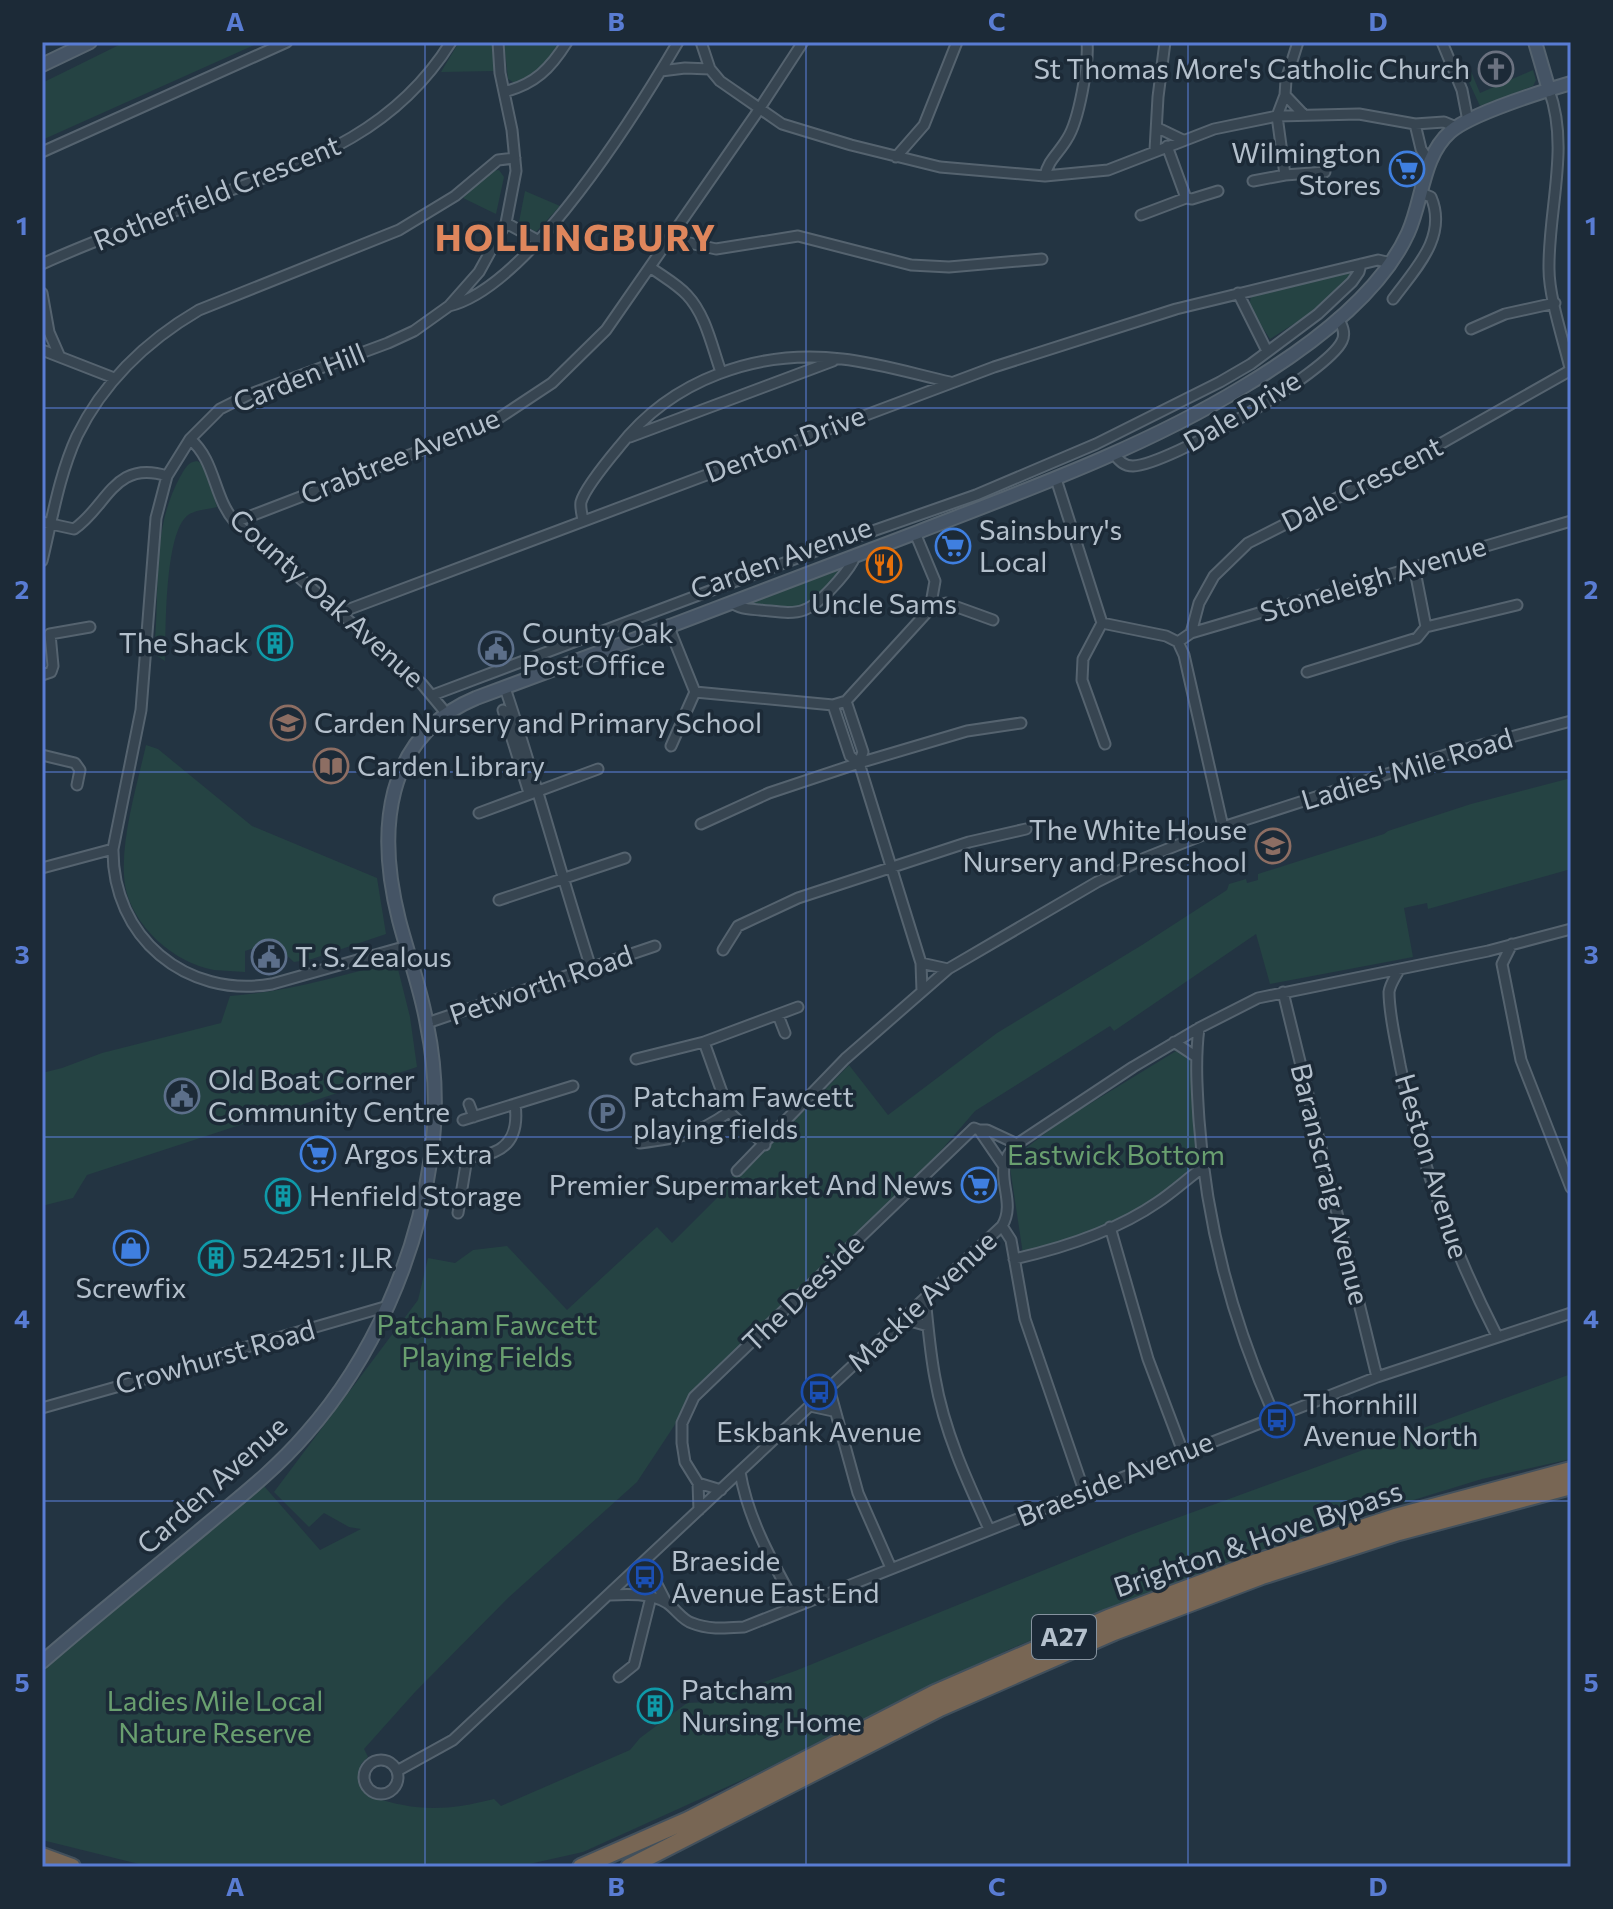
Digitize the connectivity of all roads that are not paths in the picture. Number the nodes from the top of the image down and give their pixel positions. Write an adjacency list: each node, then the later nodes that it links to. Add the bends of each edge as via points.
1 (90, 42): 15 (street)
2 (287, 42): 31 (street)
3 (451, 42): 49 (street, Rotherfield Crescent, via 411,93 346,143)
4 (498, 42): 20 (street, Carden Hill)
5 (567, 42): 20 (street, via 536,79)
6 (678, 42): 17 (street)
7 (701, 42): 16 (street)
8 (803, 42): 22 (street, Crabtree Avenue)
9 (957, 42): 32 (street, via 924,125)
10 (1087, 42): 37 (street, via 1075,123)
11 (1165, 42): 27 (street)
12 (1298, 42): 21 (street)
13 (1442, 42): 26 (street, via 1462,90)
14 (1535, 42): 19 (street)
15 (42, 65)
16 (710, 69): 17 (street); 22 (street)
17 (661, 71): 45 (street, via 623,132)
18 (1571, 83): 19 (street)
19 (1549, 90): 26 (street); 54 (street, via 1558,122 1549,271)
20 (504, 92): 33 (street, Carden Hill)
21 (1285, 95): 23 (street); 24 (street)
22 (759, 110): 32 (street, via 782,124); 44 (street, Crabtree Avenue)
23 (1303, 114): 24 (street); 25 (street, via 1359,114)
24 (1277, 116): 28 (street); 36 (street)
25 (1415, 124): 26 (street); 34 (street)
26 (1462, 124): 34 (street, Carden Avenue, via 1443,139)
27 (1158, 128): 28 (street); 30 (street)
28 (1183, 140): 29 (street)
29 (1167, 146): 30 (street); 41 (street)
30 (1155, 150): 37 (street, via 1108,170)
31 (42, 152)
32 (896, 157): 37 (street, via 940,167)
33 (515, 158): 43 (street, Carden Hill); 64 (street, via 498,160 455,196 399,230 199,310 141,350)
34 (1430, 163): 40 (street, Carden Avenue)
35 (1325, 172): 36 (street)
36 (1285, 175): 38 (street)
37 (1045, 176)
38 (1253, 181)
39 (1218, 191): 41 (street)
40 (1421, 193): 47 (street, Carden Avenue, via 1410,229); 53 (street, via 1434,205 1434,235)
41 (1186, 198): 42 (street)
42 (1141, 215)
43 (506, 223): 45 (street); 55 (street, Carden Hill, via 479,272)
44 (672, 235): 46 (street, via 716,249 798,236 930,267); 50 (street, Crabtree Avenue)
45 (539, 241): 55 (street, via 504,274)
46 (1042, 259)
47 (1391, 263): 48 (street, Denton Drive); 56 (street, Carden Avenue)
48 (1361, 264): 52 (street, Denton Drive); 59 (street, Carden Avenue, via 1318,314)
49 (42, 265)
50 (650, 267): 63 (street, via 691,300); 75 (street, Crabtree Avenue, via 606,330 523,404 490,424)
51 (42, 293): 60 (street)
52 (1238, 293): 59 (street); 65 (street, Denton Drive)
53 (1393, 299)
54 (1555, 303): 57 (street, via 1505,314); 62 (street)
55 (449, 306): 66 (street, Carden Hill, via 388,343 234,402 212,415)
56 (1338, 318): 68 (street, Carden Avenue, via 1243,387); 68 (street, Dale Drive, via 1344,329 1342,341 1320,364 1254,411 1194,444 1142,464 1131,467)
57 (1471, 329)
58 (42, 350): 60 (street)
59 (1267, 351): 70 (street, Carden Avenue, via 1218,384)
60 (60, 357): 64 (street)
61 (840, 359): 63 (street, via 777,359); 65 (street); 67 (street)
62 (1571, 371): 92 (street, Dale Crescent, via 1248,543 1214,576)
63 (721, 372): 67 (street, via 671,398)
64 (114, 378): 76 (street, via 77,436)
65 (950, 382): 73 (street, Denton Drive)
66 (190, 439): 69 (street, Carden Hill); 75 (street, County Oak Avenue, via 204,452)
67 (625, 439): 73 (street, via 581,503)
68 (1114, 454): 71 (street, Carden Avenue)
69 (167, 476): 76 (street, via 132,475 108,490 78,526); 116 (street, Carden Hill, via 156,518 141,710)
70 (1014, 479): 72 (street); 98 (street, Carden Avenue)
71 (1056, 479): 72 (street, Carden Avenue); 88 (street)
72 (1020, 493): 77 (street, Carden Avenue)
73 (583, 520): 86 (street, Denton Drive)
74 (1571, 521): 80 (street, Stoneleigh Avenue)
75 (235, 522): 86 (street, County Oak Avenue)
76 (46, 523): 79 (street)
77 (915, 533): 78 (street, Carden Avenue); 81 (street)
78 (851, 557): 82 (street, Carden Avenue); 82 (street, via 848,570 805,610 743,608)
79 (42, 561)
80 (1414, 566): 91 (street); 92 (street, Stoneleigh Avenue)
81 (935, 581): 83 (street); 85 (street)
82 (731, 602): 89 (street, Carden Avenue)
83 (946, 603): 85 (street); 87 (street)
84 (1517, 605): 91 (street)
85 (930, 609): 99 (street)
86 (339, 613): 98 (street, County Oak Avenue)
87 (993, 620)
88 (1102, 623): 93 (street); 105 (street, via 1083,659 1082,680)
89 (668, 625): 96 (street, Carden Avenue); 97 (street)
90 (90, 627): 95 (street, via 50,634 53,666)
91 (1426, 627): 94 (street, via 1417,638)
92 (1191, 633): 93 (street, Stoneleigh Avenue)
93 (1178, 642): 114 (street)
94 (1307, 672)
95 (42, 675)
96 (505, 688): 102 (street, Carden Avenue); 111 (street)
97 (695, 692): 100 (street); 106 (street)
98 (433, 695): 102 (street, County Oak Avenue)
99 (846, 701): 100 (street); 108 (street, via 863,752)
100 (833, 705): 108 (street, via 850,756)
101 (503, 710): 111 (street)
102 (446, 713): 124 (street, Carden Avenue, via 410,752 395,784 389,817 389,868)
103 (1571, 721): 114 (street, Ladies' Mile Road, via 1455,752)
104 (1021, 723): 108 (street, via 954,734)
105 (1105, 744)
106 (671, 746)
107 (42, 755): 110 (street, via 75,763 80,770)
108 (859, 763): 113 (street, via 769,793); 118 (street)
109 (598, 769): 111 (street)
110 (77, 785)
111 (534, 791): 112 (street); 120 (street)
112 (479, 813)
113 (701, 824)
114 (1223, 827): 131 (street, Ladies' Mile Road, via 1097,882)
115 (1026, 829): 118 (street)
116 (113, 849): 119 (street); 124 (street, Carden Hill, via 112,870 137,930 178,970 205,981 251,988)
117 (625, 858): 120 (street)
118 (892, 866): 126 (street, via 798,898 738,926); 128 (street)
119 (42, 868)
120 (562, 878): 121 (street); 130 (street)
121 (499, 900)
122 (1571, 929): 123 (street)
123 (1512, 944): 127 (street); 129 (street)
124 (407, 946): 139 (street, Carden Avenue)
125 (655, 946): 130 (street, Petworth Road)
126 (723, 950)
127 (1488, 951): 129 (street); 132 (street)
128 (921, 963): 131 (street); 135 (street)
129 (1502, 964): 159 (street, via 1521,1060)
130 (591, 968): 139 (street, Petworth Road)
131 (948, 969): 135 (street, Ladies' Mile Road)
132 (1399, 970): 133 (street); 134 (street)
133 (1377, 973): 134 (street); 136 (street)
134 (1389, 988): 169 (street, Heston Avenue, via 1395,1040 1428,1169 1464,1269)
135 (922, 991): 153 (street, Ladies' Mile Road, via 845,1059)
136 (1283, 992): 140 (street, via 1258,998); 170 (street, Baranscraig Avenue)
137 (798, 1007): 138 (street)
138 (778, 1015): 141 (street); 142 (street)
139 (427, 1023): 154 (street, Carden Avenue, via 434,1080)
140 (1199, 1028): 143 (street); 144 (street)
141 (785, 1033)
142 (704, 1042): 145 (street); 149 (street)
143 (1174, 1042): 144 (street); 152 (street)
144 (1195, 1056): 157 (street)
145 (636, 1059)
146 (573, 1086): 148 (street)
147 (469, 1104): 148 (street, via 468,1118)
148 (515, 1104): 155 (street, via 517,1119 508,1142 486,1156)
149 (729, 1112): 151 (street, via 684,1137); 153 (street)
150 (979, 1130): 152 (street); 156 (street); 179 (street, The Deeside, via 974,1128 694,1397 682,1423 682,1443 685,1462)
151 (640, 1143)
152 (1017, 1144): 156 (street)
153 (765, 1145): 158 (street, Ladies' Mile Road)
154 (431, 1156): 155 (street); 165 (street, Carden Avenue, via 414,1232)
155 (467, 1158): 160 (street)
156 (1003, 1165): 161 (street, Mackie Avenue, via 1008,1208)
157 (1202, 1168): 162 (street, via 1156,1204); 175 (street, via 1227,1287)
158 (737, 1171)
159 (1571, 1188)
160 (458, 1213)
161 (1002, 1226): 163 (street); 164 (street, Mackie Avenue)
162 (1110, 1227): 163 (street); 176 (street, via 1148,1359)
163 (1014, 1259): 182 (street, via 1025,1319)
164 (925, 1298): 167 (street, Mackie Avenue); 168 (street)
165 (388, 1306): 173 (street, Crowhurst Road); 192 (street, Carden Avenue, via 333,1401 284,1458)
166 (1571, 1313): 169 (street, Braeside Avenue)
167 (903, 1319): 168 (street); 171 (street, Mackie Avenue)
168 (928, 1326): 185 (street, via 946,1421)
169 (1497, 1336): 170 (street, Braeside Avenue)
170 (1377, 1377): 175 (street, Braeside Avenue)
171 (829, 1388): 172 (street, Mackie Avenue); 174 (street)
172 (810, 1406): 174 (street); 178 (street, Mackie Avenue)
173 (42, 1408)
174 (833, 1411): 187 (street, via 858,1493)
175 (1275, 1417): 176 (street, Braeside Avenue)
176 (1183, 1452): 182 (street, Braeside Avenue)
177 (1571, 1470): 197 (highway, Brighton & Hove Bypass / A27, via 1395,1517 1108,1618 935,1693 688,1820)
178 (740, 1472): 181 (street, Mackie Avenue); 183 (street)
179 (698, 1483): 181 (street); 184 (street, The Deeside)
180 (1571, 1486): 198 (highway, Brighton & Hove Bypass / A27, via 1384,1537 1114,1632 940,1708)
181 (722, 1490): 183 (street); 184 (street, Mackie Avenue)
182 (1084, 1491): 185 (street, Braeside Avenue)
183 (744, 1495): 191 (street)
184 (699, 1510): 186 (street, Mackie Avenue)
185 (989, 1529): 187 (street, Braeside Avenue)
186 (645, 1561): 188 (street, Mackie Avenue); 190 (street, Braeside Avenue)
187 (891, 1568): 191 (street, Braeside Avenue)
188 (609, 1595): 189 (street, Braeside Avenue); 194 (street, Mackie Avenue, via 453,1740)
189 (651, 1597): 190 (street, Braeside Avenue); 193 (street, via 634,1665)
190 (666, 1602): 191 (street, Braeside Avenue, via 690,1623 715,1628 744,1627)
191 (796, 1605)
192 (42, 1662)
193 (619, 1677)
194 (397, 1771)
195 (42, 1856): 196 (highway)
196 (72, 1867)
197 (581, 1867)
198 (629, 1867)

